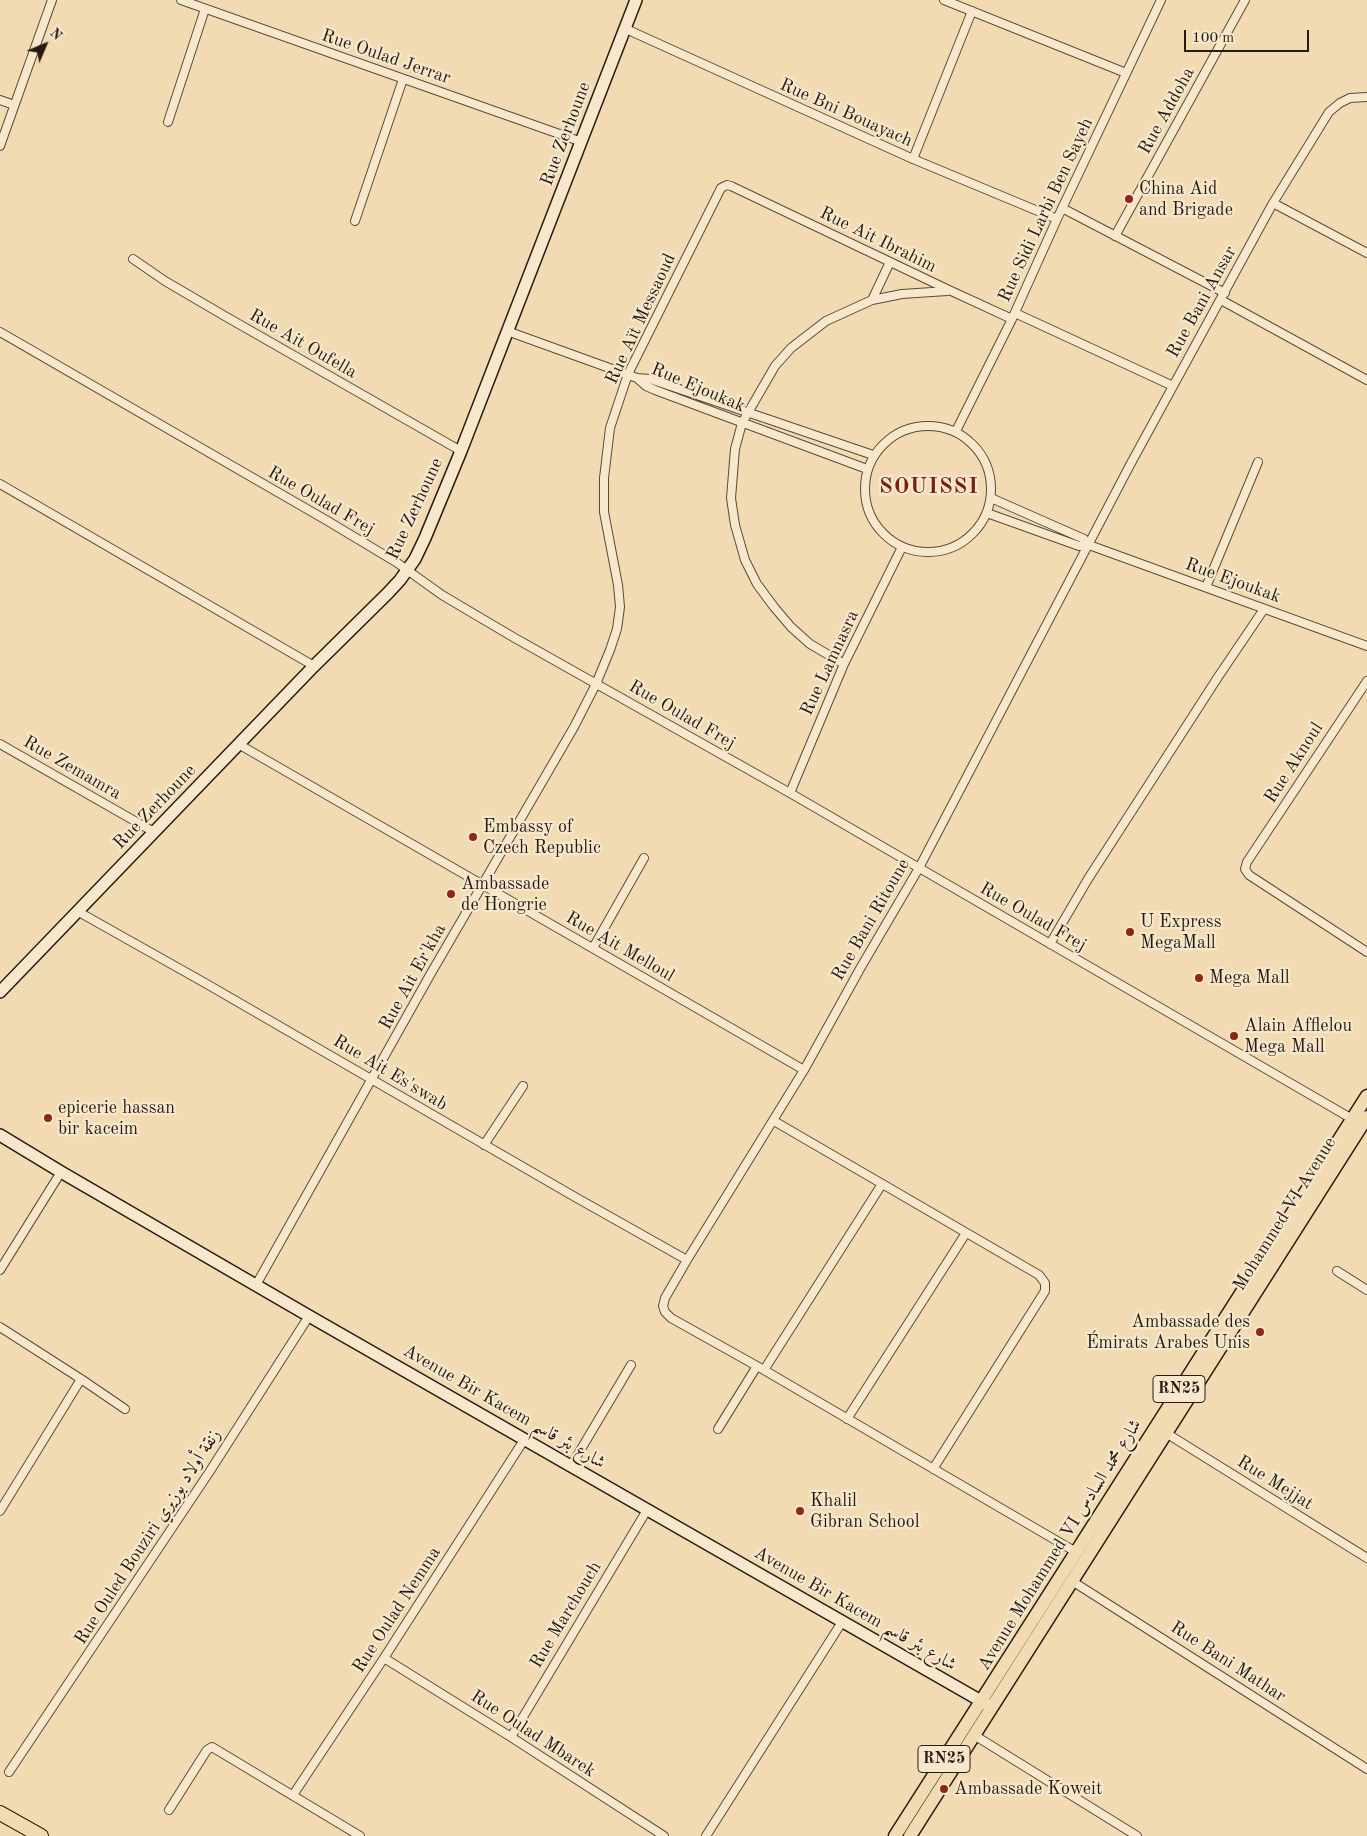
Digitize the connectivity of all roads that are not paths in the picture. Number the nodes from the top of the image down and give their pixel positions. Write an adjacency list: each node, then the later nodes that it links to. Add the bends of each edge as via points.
1 (52, 0): 14 (street)
2 (180, 0): 7 (street, Rue Oulad Jerrar)
3 (944, 0): 8 (street)
4 (1161, 0): 10 (street, Rue Sidi Larbi Ben Sayeh)
5 (1245, 0): 24 (street, Rue Addoha)
6 (636, 1): 9 (street, Rue Zerhoune)
7 (205, 9): 11 (street, Rue Oulad Jerrar); 15 (street)
8 (972, 11): 10 (street); 18 (street)
9 (626, 29): 16 (street, Rue Zerhoune); 18 (street, Rue Bni Bouayach)
10 (1126, 73): 21 (street, Rue Sidi Larbi Ben Sayeh)
11 (403, 79): 16 (street, Rue Oulad Jerrar); 23 (street)
12 (1367, 97): 20 (street, Rue Bani Ansar, via 1350,98 1329,112)
13 (0, 100): 14 (street)
14 (14, 105): 17 (street)
15 (168, 122)
16 (582, 142): 32 (street, Rue Zerhoune)
17 (0, 146)
18 (913, 159): 22 (street, Rue Bni Bouayach)
19 (731, 186): 27 (street, Rue Ait Ibrahim); 34 (street, Rue Aït Messaoud, via 722,188)
20 (1273, 203): 25 (street); 29 (street, Rue Bani Ansar)
21 (1062, 208): 22 (street, Rue Sidi Larbi Ben Sayeh); 24 (street)
22 (1057, 219): 31 (street, Rue Sidi Larbi Ben Sayeh)
23 (355, 221)
24 (1115, 236): 29 (street)
25 (1367, 253)
26 (133, 259): 41 (street, Rue Ait Oufella, via 214,310)
27 (890, 262): 28 (street, Rue Ait Ibrahim); 30 (street)
28 (949, 290): 30 (street); 31 (street, Rue Ait Ibrahim)
29 (1223, 296): 36 (street); 37 (street, Rue Bani Ansar)
30 (872, 300): 38 (street, via 826,321 791,348 775,366)
31 (1014, 316): 37 (street, Rue Ait Ibrahim); 40 (street, Rue Sidi Larbi Ben Sayeh)
32 (507, 331): 34 (street, Rue Ejoukak); 41 (street, Rue Zerhoune)
33 (0, 332): 50 (street, Rue Oulad Frej)
34 (628, 374): 35 (street, Rue Ejoukak); 57 (street, Rue Aït Messaoud, via 610,428 604,478 604,512 620,607 617,629)
35 (637, 378): 38 (street, Rue Ejoukak, via 650,379); 39 (street, Rue Ejoukak, via 655,390)
36 (1367, 380)
37 (1173, 386): 48 (street, Rue Bani Ansar)
38 (747, 412): 39 (street); 42 (street, Rue Ejoukak)
39 (742, 423): 44 (street, Rue Ejoukak); 54 (street, via 734,457 732,498 735,525 746,560 763,592 791,628 810,644)
40 (956, 431): 42 (street, via 935,425 901,431 886,440); 46 (street, via 979,450 987,465 992,482)
41 (461, 451): 50 (street, Rue Zerhoune, via 425,538)
42 (872, 456): 44 (street)
43 (1258, 462): 51 (street)
44 (867, 469): 49 (street, via 864,488 868,510 880,530)
45 (0, 484): 55 (street)
46 (991, 498): 47 (street); 48 (street, Rue Ejoukak, via 1084,539)
47 (987, 514): 48 (street, Rue Ejoukak, via 1079,546); 49 (street, via 976,532 939,552 917,552)
48 (1088, 546): 51 (street, Rue Ejoukak); 63 (street, Rue Bani Ritoune)
49 (902, 547): 54 (street, Rue Lamnasra)
50 (407, 570): 55 (street, Rue Zerhoune); 57 (street, Rue Oulad Frej, via 442,595)
51 (1206, 587): 52 (street, Rue Ejoukak)
52 (1264, 609): 53 (street, Rue Ejoukak); 66 (street, via 1088,879)
53 (1367, 646)
54 (844, 664): 60 (street, Rue Lamnasra)
55 (314, 666): 59 (street, Rue Zerhoune)
56 (1367, 681): 68 (street, Rue Aknoul, via 1245,869)
57 (596, 684): 60 (street, Rue Oulad Frej); 64 (street, Rue Ait Er'kha)
58 (0, 744): 61 (street, Rue Zemamra)
59 (240, 745): 61 (street, Rue Zerhoune); 64 (street, Rue Ait Melloul)
60 (790, 793): 63 (street, Rue Oulad Frej)
61 (154, 832): 65 (street, Rue Zerhoune)
62 (644, 858): 67 (street)
63 (919, 868): 66 (street, Rue Oulad Frej); 70 (street, Rue Bani Ritoune)
64 (483, 885): 67 (street, Rue Ait Melloul); 71 (street, Rue Ait Er'kha)
65 (77, 911): 69 (street, Rue Zerhoune); 71 (street, Rue Ait Es'swab)
66 (1050, 944): 75 (street, Rue Oulad Frej)
67 (593, 948): 70 (street, Rue Ait Melloul)
68 (1367, 952)
69 (0, 992)
70 (804, 1070): 74 (street, Rue Bani Ritoune)
71 (372, 1080): 77 (street, Rue Ait Es'swab); 84 (street, Rue Ait Er'kha)
72 (523, 1086): 77 (street)
73 (1367, 1096): 75 (main road, Avenue Mohammed VI شارع محمد السادس / RN25)
74 (774, 1121): 79 (street); 81 (street, Rue Bani Ritoune)
75 (1362, 1122): 95 (main road, Mohammed VI Avenue / RN25); 101 (main road, Avenue Mohammed VI شارع محمد السادس / RN25)
76 (0, 1135): 78 (street, Avenue Bir Kacem شارع بئر قاسم)
77 (484, 1145): 81 (street, Rue Ait Es'swab)
78 (61, 1172): 82 (street); 84 (street, Avenue Bir Kacem شارع بئر قاسم)
79 (882, 1184): 80 (street); 90 (street)
80 (966, 1233): 93 (street); 98 (street, via 1039,1275 1046,1286)
81 (688, 1260): 89 (street, Rue Bani Ritoune, via 665,1298 665,1312)
82 (0, 1270)
83 (1337, 1271): 85 (street)
84 (256, 1285): 86 (street, Avenue Bir Kacem شارع بئر قاسم)
85 (1367, 1290)
86 (309, 1316): 96 (street, Avenue Bir Kacem شارع بئر قاسم); 110 (street, Rue Ouled Bouziri زنقة أولاد بوزيري, via 205,1479)
87 (0, 1327): 91 (street)
88 (631, 1366): 97 (street)
89 (757, 1366): 90 (street); 94 (street)
90 (764, 1370): 93 (street)
91 (81, 1379): 92 (street); 100 (street)
92 (125, 1409)
93 (847, 1419): 98 (street)
94 (718, 1429)
95 (1166, 1433): 102 (street, Rue Mejjat); 103 (main road, Mohammed VI Avenue / RN25)
96 (524, 1440): 97 (street, Avenue Bir Kacem شارع بئر قاسم); 105 (street, Rue Oulad Nemma)
97 (571, 1466): 99 (street, Avenue Bir Kacem شارع بئر قاسم)
98 (933, 1469): 101 (street)
99 (647, 1510): 104 (street, Avenue Bir Kacem شارع بئر قاسم); 108 (street, Rue Marchouch)
100 (0, 1511)
101 (1076, 1552): 106 (main road, Avenue Mohammed VI شارع محمد السادس / RN25)
102 (1367, 1558)
103 (1072, 1581): 106 (main road, Mohammed VI Avenue / RN25); 109 (street, Rue Bani Mathar)
104 (842, 1622): 106 (street, Avenue Bir Kacem شارع بئر قاسم); 117 (street)
105 (384, 1658): 108 (street, Rue Oulad Mbarek); 111 (street, Rue Oulad Nemma)
106 (987, 1704): 107 (main road, Mohammed VI Avenue / RN25); 118 (main road, Avenue Mohammed VI شارع محمد السادس / RN25)
107 (974, 1735): 119 (main road, Mohammed VI Avenue / RN25); 120 (street)
108 (511, 1737): 116 (street, Rue Oulad Mbarek)
109 (1367, 1769)
110 (9, 1772)
111 (293, 1794): 112 (street, via 209,1748); 115 (street)
112 (169, 1810)
113 (0, 1813): 114 (highway)
114 (41, 1836)
115 (360, 1836)
116 (664, 1836)
117 (706, 1836)
118 (895, 1836)
119 (910, 1836)
120 (1137, 1836)

